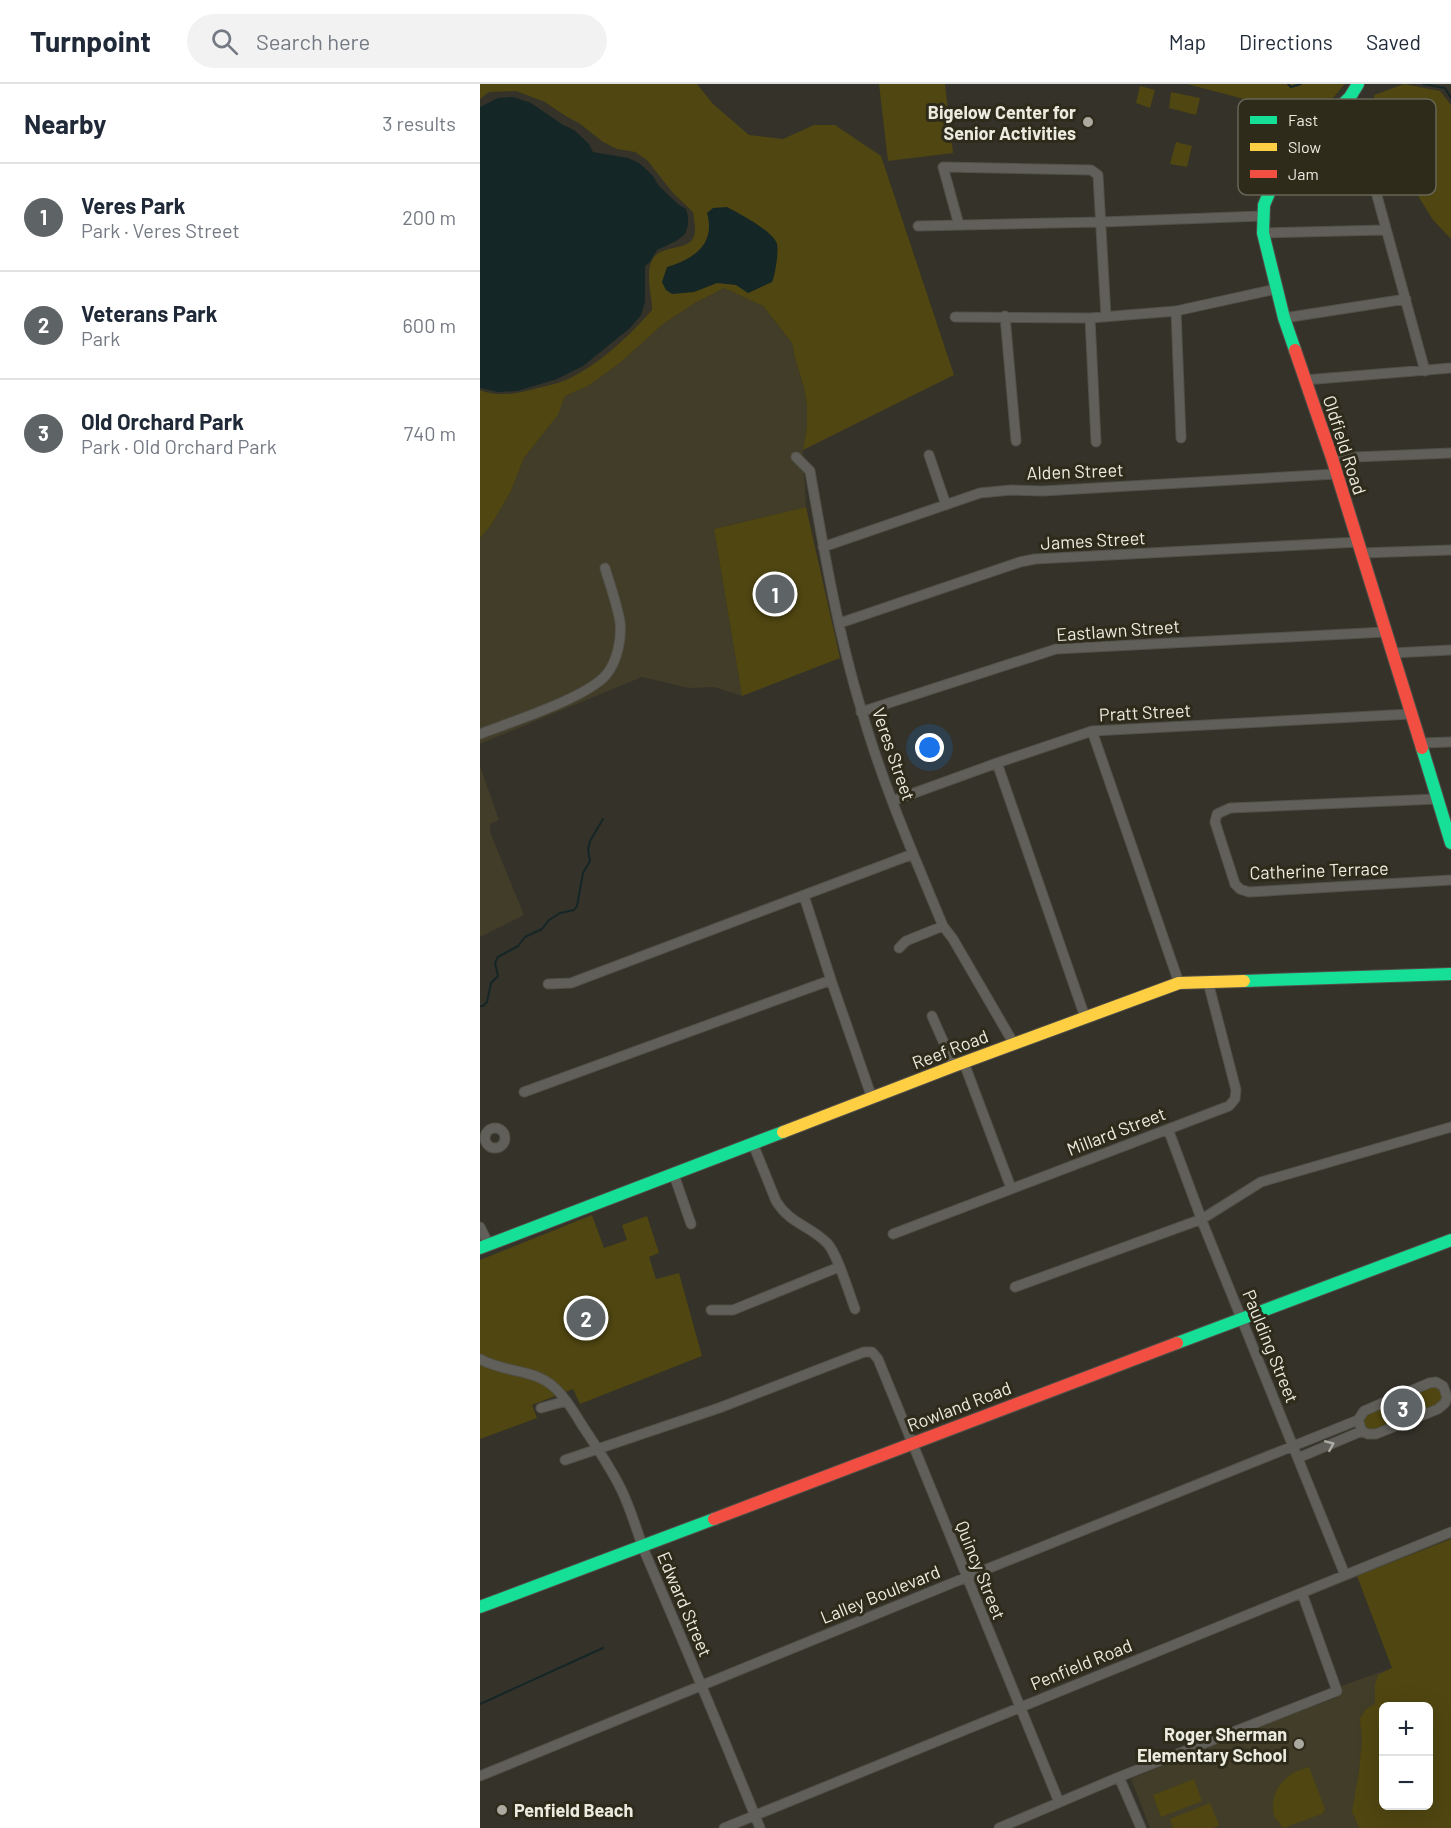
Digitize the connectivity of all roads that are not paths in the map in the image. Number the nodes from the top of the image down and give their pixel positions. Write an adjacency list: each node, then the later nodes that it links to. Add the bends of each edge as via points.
1 (1267, 195): 3 (street, Oldfield Road)
2 (1378, 195): 7 (street)
3 (1262, 216): 4 (street); 8 (street, Oldfield Road)
4 (1101, 222): 5 (street); 5 (street, via 1098,174 1091,170 942,167); 14 (street)
5 (959, 225): 6 (street)
6 (918, 226)
7 (1386, 230): 8 (street); 10 (street)
8 (1263, 233): 9 (street, Oldfield Road)
9 (1276, 289): 11 (street); 16 (street, Oldfield Road)
10 (1406, 299): 16 (street); 18 (street)
11 (1176, 311): 14 (street); 20 (street)
12 (1005, 316): 13 (street); 15 (street); 21 (street)
13 (955, 317)
14 (1106, 317): 15 (street)
15 (1090, 318): 22 (street)
16 (1284, 318): 19 (street, Oldfield Road)
17 (1451, 368): 18 (street)
18 (1425, 371): 19 (street)
19 (1305, 380): 26 (street, Oldfield Road)
20 (1181, 438)
21 (1016, 441)
22 (1096, 442)
23 (1451, 453): 26 (street)
24 (929, 455): 28 (street)
25 (796, 457): 29 (street, Veres Street, via 810,471)
26 (1332, 458): 27 (street, Oldfield Road)
27 (1336, 474): 28 (street, Alden Street, via 1011,490 980,493); 30 (street, Oldfield Road)
28 (946, 505): 29 (street, Alden Street)
29 (824, 547): 33 (street, Veres Street)
30 (1359, 547): 31 (street, James Street); 33 (street, James Street, via 1028,561); 34 (street, Oldfield Road)
31 (1451, 550)
32 (605, 568): 40 (street, via 620,621 618,650 608,674 573,697)
33 (840, 623): 37 (street, Veres Street)
34 (1385, 632): 36 (street, Oldfield Road); 37 (street, Eastlawn Street, via 1056,649)
35 (1451, 650): 36 (street)
36 (1392, 652): 38 (street, Oldfield Road)
37 (861, 712): 45 (street, Veres Street)
38 (1411, 714): 39 (street, Pratt Street); 42 (street, Oldfield Road)
39 (1092, 731): 43 (street, Pratt Street); 56 (street)
40 (480, 734)
41 (1451, 742): 42 (street)
42 (1420, 743): 44 (street, Oldfield Road)
43 (997, 763): 45 (street, Pratt Street); 59 (street)
44 (1437, 799): 46 (street, Oldfield Road); 49 (street, Catherine Terrace, via 1230,808 1217,814 1215,822 1235,884 1244,891)
45 (892, 801): 48 (street, Veres Street)
46 (1448, 826): 47 (street, Oldfield Road)
47 (1451, 843)
48 (913, 854): 50 (street); 51 (street, Veres Street)
49 (1451, 880)
50 (804, 896): 54 (street); 57 (street, via 571,983)
51 (943, 926): 52 (street, via 906,941); 60 (street, Veres Street)
52 (899, 948)
53 (1451, 974): 55 (street, Reef Road)
54 (831, 980): 62 (street); 63 (street)
55 (1208, 982): 56 (street, Reef Road); 65 (street, Millard Street, via 1235,1099 1225,1108)
56 (1179, 983): 59 (street, Reef Road)
57 (548, 984)
58 (932, 1016): 61 (street)
59 (1085, 1017): 60 (street, Reef Road)
60 (1014, 1044): 61 (street, Reef Road)
61 (959, 1065): 63 (street, Reef Road); 68 (street)
62 (524, 1092)
63 (872, 1098): 66 (street, Reef Road)
64 (1451, 1127): 69 (street, via 1261,1182)
65 (1168, 1129): 68 (street, Millard Street); 69 (street, Paulding Street)
66 (753, 1144): 67 (street, Reef Road); 75 (street, via 781,1209 829,1245)
67 (674, 1174): 70 (street); 74 (street, Reef Road)
68 (1011, 1188): 72 (street, Millard Street)
69 (1202, 1219): 76 (street); 79 (street, Paulding Street)
70 (691, 1224)
71 (480, 1227): 74 (street)
72 (893, 1234)
73 (1451, 1239): 79 (street, Rowland Road)
74 (485, 1247)
75 (839, 1267): 77 (street); 78 (street, via 733,1310)
76 (1015, 1287)
77 (855, 1309)
78 (711, 1310)
79 (1242, 1320): 85 (street, Rowland Road); 86 (street, Paulding Street)
80 (480, 1359): 81 (street, Edward Street, via 533,1374 557,1389)
81 (566, 1401): 82 (street); 87 (street, Edward Street)
82 (541, 1408)
83 (1358, 1420): 84 (street); 84 (street, Lalley Boulevard, via 1369,1408 1429,1383 1438,1383 1445,1389 1446,1400 1438,1409 1376,1434); 86 (street, Lalley Boulevard)
84 (1362, 1431): 88 (street, one-way to 84)
85 (912, 1443): 87 (street, Quincy Street, via 878,1359 872,1352 864,1352 719,1408); 91 (street, Rowland Road); 93 (street, Quincy Street)
86 (1293, 1445): 88 (street, Paulding Street); 93 (street, Lalley Boulevard)
87 (597, 1448): 89 (street); 91 (street, Edward Street, via 621,1488)
88 (1298, 1458): 92 (street, Paulding Street)
89 (565, 1460)
90 (1451, 1532): 92 (street, Penfield Road)
91 (642, 1545): 95 (street, Rowland Road); 96 (street, Edward Street)
92 (1345, 1575): 94 (street, Penfield Road)
93 (966, 1577): 96 (street, Lalley Boulevard); 97 (street, Quincy Street)
94 (1302, 1593): 97 (street, Penfield Road); 99 (street, via 1337,1691)
95 (480, 1606)
96 (702, 1685): 98 (street, Lalley Boulevard); 101 (street, Edward Street)
97 (1019, 1706): 100 (street, Quincy Street); 101 (street, Penfield Road)
98 (480, 1776)
99 (1119, 1777): 100 (street); 106 (street)
100 (1059, 1802): 102 (street)
101 (755, 1815): 103 (street, Penfield Road); 104 (street, Edward Street)
102 (1011, 1826): 105 (street)
103 (724, 1828)
104 (760, 1828)
105 (999, 1828)
106 (1141, 1828)

